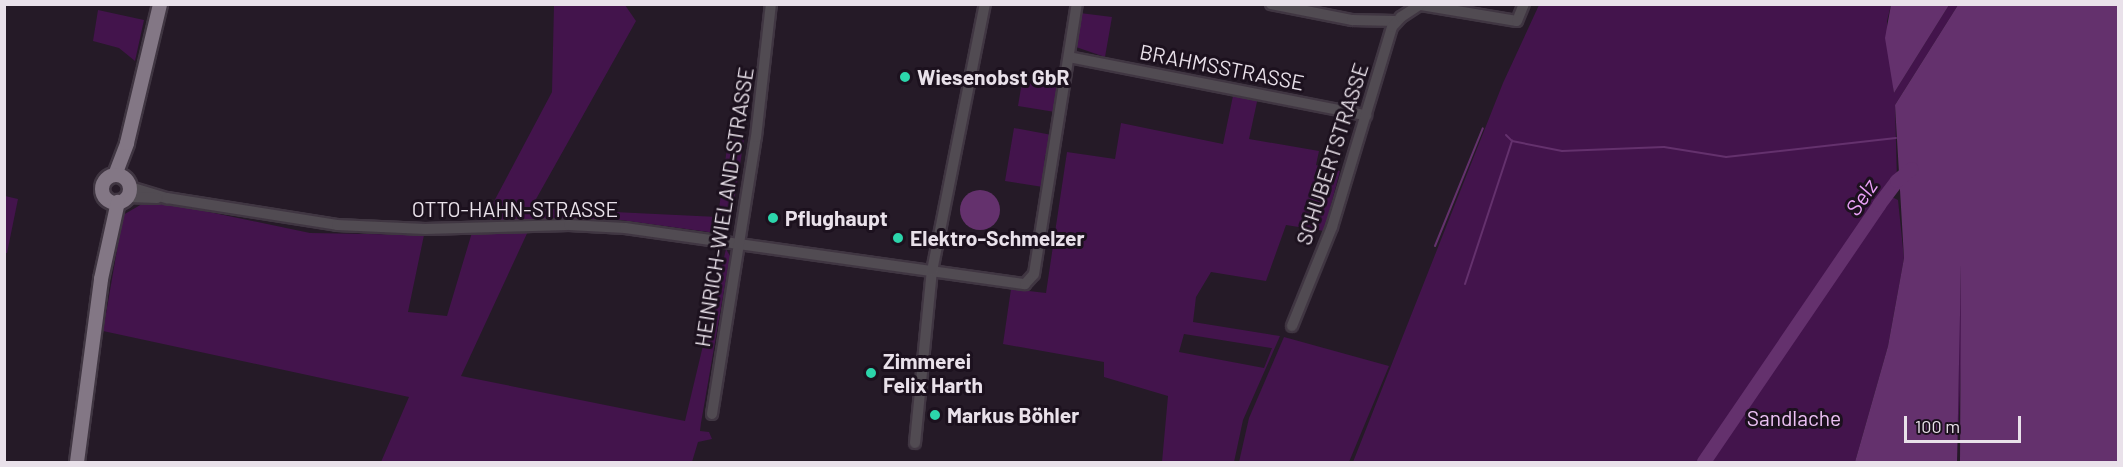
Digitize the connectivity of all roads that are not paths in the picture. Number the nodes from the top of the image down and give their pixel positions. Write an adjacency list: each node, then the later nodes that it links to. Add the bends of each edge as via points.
1 (160, 4): 11 (main road, via 127,143)
2 (771, 4): 12 (street, HEINRICH-WIELAND-STRASSE)
3 (985, 4): 13 (street)
4 (1077, 4): 9 (street)
5 (1271, 4): 8 (street, via 1352,20)
6 (1524, 4): 7 (street, via 1517,21)
7 (1421, 5): 8 (street)
8 (1395, 21): 10 (street, SCHUBERTSTRASSE)
9 (1069, 57): 10 (street, BRAHMSSTRASSE); 13 (street, OTTO-HAHN-STRASSE, via 1031,281 1023,284)
10 (1366, 115): 14 (street, SCHUBERTSTRASSE, via 1332,227)
11 (121, 190): 12 (street, OTTO-HAHN-STRASSE, via 367,228 569,225 625,228); 17 (main road, via 109,232)
12 (738, 244): 13 (street, OTTO-HAHN-STRASSE); 15 (street, HEINRICH-WIELAND-STRASSE)
13 (932, 271): 16 (street)
14 (1292, 326)
15 (712, 414)
16 (915, 443)
17 (77, 462)

